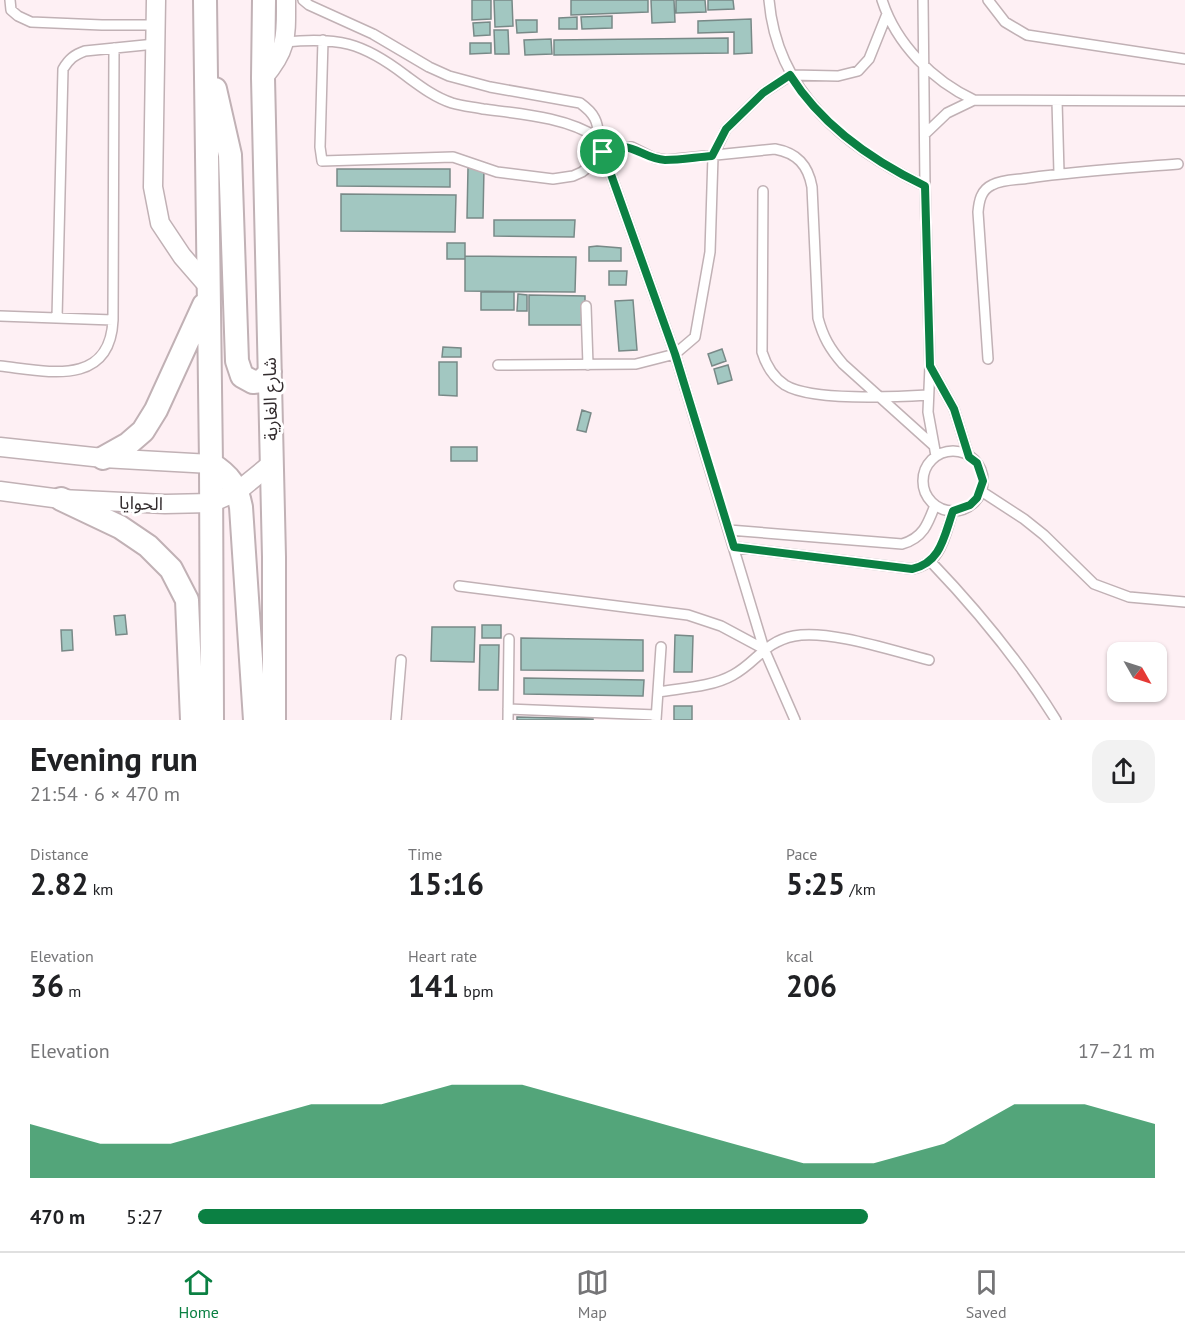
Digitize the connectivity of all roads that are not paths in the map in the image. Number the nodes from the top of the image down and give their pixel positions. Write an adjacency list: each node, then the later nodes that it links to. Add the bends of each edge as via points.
1 (10, 0): 12 (lane, via 10,10 31,22)
2 (156, 0): 12 (street)
3 (205, 0): 16 (street)
4 (264, 0): 23 (street, شارع الغارية)
5 (286, 0): 14 (street)
6 (303, 0): 18 (lane)
7 (769, 0): 22 (lane, via 776,40)
8 (882, 0): 11 (lane)
9 (923, 0): 20 (lane)
10 (988, 0): 19 (lane, via 1005,22 1028,35)
11 (887, 14): 20 (lane, via 902,40); 22 (lane, via 869,59 858,71 838,76)
12 (155, 25): 15 (street)
13 (323, 39): 14 (lane); 21 (lane, via 370,52); 29 (lane, via 322,161 453,157 497,172 553,179 582,172)
14 (285, 42): 23 (street, via 279,58)
15 (155, 44): 17 (lane); 35 (street, via 153,187 160,223)
16 (206, 46): 35 (street); 46 (street, via 230,154 237,361 242,376 253,382 262,381)
17 (114, 48): 38 (lane, via 75,54 63,69); 39 (lane)
18 (411, 56): 21 (lane); 28 (lane, via 470,82 580,104 596,118)
19 (1185, 59)
20 (923, 64): 24 (lane, via 946,86); 27 (lane)
21 (404, 74): 28 (lane, via 454,104 563,122)
22 (790, 75): 30 (lane, via 763,93 726,129); 33 (lane, via 819,112 851,142)
23 (263, 78): 46 (street, شارع الغارية)
24 (975, 100): 25 (lane); 27 (lane, via 947,113)
25 (1057, 101): 26 (lane); 32 (lane)
26 (1185, 101)
27 (925, 134): 33 (lane)
28 (598, 138): 29 (lane)
29 (603, 152): 30 (lane, via 622,146 666,160); 40 (lane)
30 (712, 156): 40 (lane, via 710,252 695,337); 48 (lane, via 775,149 797,157 805,165 812,187 818,318 823,337 843,364)
31 (1178, 164): 32 (lane)
32 (1059, 174): 41 (lane, via 992,184 979,201)
33 (925, 186): 45 (lane)
34 (763, 191): 48 (lane, via 762,352 770,370 784,385 804,393)
35 (208, 290): 53 (street, via 156,410 128,444); 54 (street)
36 (586, 306): 43 (lane)
37 (0, 316): 38 (lane)
38 (57, 318): 39 (lane)
39 (113, 320): 44 (lane, via 105,351 80,370 51,372)
40 (675, 354): 43 (lane, via 636,364); 63 (lane)
41 (988, 359)
42 (498, 365): 43 (lane)
43 (588, 365)
44 (0, 366)
45 (930, 366): 47 (lane); 52 (lane, via 954,409)
46 (270, 372): 55 (street, شارع الغارية)
47 (928, 395): 48 (lane); 49 (lane)
48 (883, 398): 49 (lane)
49 (933, 445): 51 (lane)
50 (0, 447): 53 (street)
51 (936, 456): 52 (lane, via 953,451); 61 (lane, via 928,464 923,481 928,499)
52 (969, 457): 58 (lane, via 981,472)
53 (103, 458): 54 (street)
54 (211, 464): 57 (street); 60 (street)
55 (271, 464): 57 (street, الحوايا); 79 (street, شارع الغارية)
56 (0, 491): 59 (street, الحوايا)
57 (238, 491): 60 (street, الحوايا); 78 (street)
58 (981, 491): 62 (lane, via 970,505); 67 (lane, via 1044,535 1094,584 1129,597)
59 (61, 499): 60 (street, الحوايا); 76 (street, via 120,527 148,546 171,569 187,600)
60 (211, 504): 77 (street)
61 (935, 505): 62 (lane); 63 (lane, via 922,534 902,544)
62 (953, 511): 65 (lane, via 938,554)
63 (729, 530): 64 (lane)
64 (734, 547): 65 (lane, via 912,569); 70 (lane)
65 (931, 562): 83 (lane, via 1016,659)
66 (459, 586): 70 (lane, via 688,615 721,626)
67 (1185, 602)
68 (509, 639): 74 (lane)
69 (661, 647): 73 (lane)
70 (764, 649): 72 (lane, via 792,636 814,634); 73 (lane, via 727,679); 82 (lane)
71 (401, 660): 80 (lane)
72 (928, 660)
73 (658, 692): 75 (lane)
74 (508, 709): 75 (lane); 81 (lane)
75 (656, 718)
76 (192, 720)
77 (212, 720)
78 (255, 720)
79 (274, 720)
80 (396, 720)
81 (508, 720)
82 (795, 720)
83 (1056, 720)

